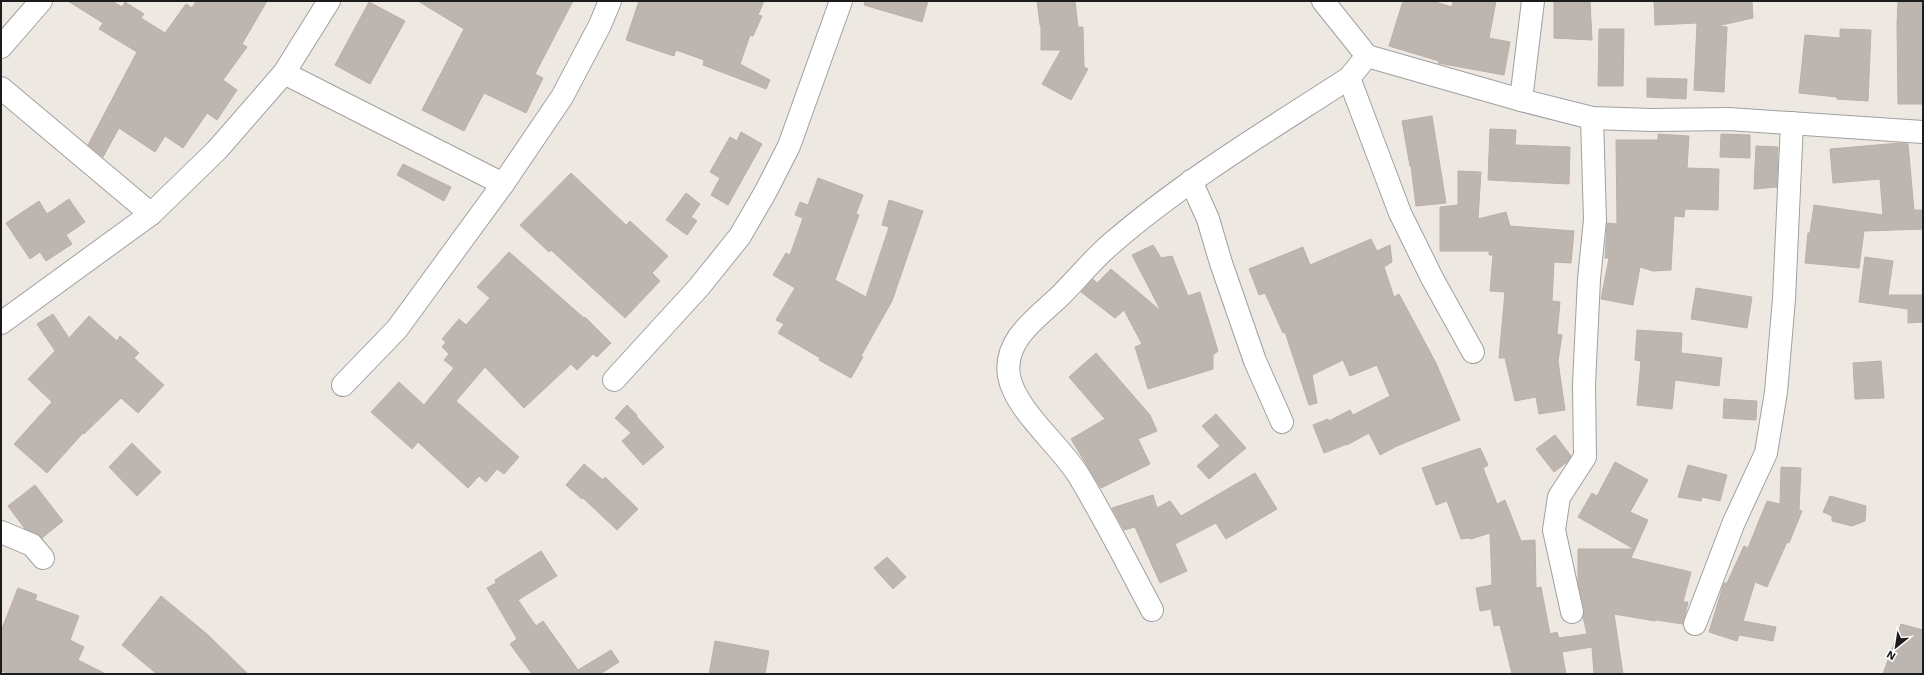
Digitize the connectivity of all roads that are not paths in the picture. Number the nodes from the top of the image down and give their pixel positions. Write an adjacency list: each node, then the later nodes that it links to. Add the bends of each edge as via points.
1 (41, 1): 7 (street)
2 (329, 1): 9 (street)
3 (610, 1): 17 (street, via 562,97)
4 (841, 1): 21 (street, via 789,146 740,236 699,287)
5 (1323, 1): 8 (street)
6 (1533, 1): 12 (street)
7 (1, 47)
8 (1367, 56): 10 (street); 12 (street)
9 (284, 73): 17 (street); 18 (street, via 217,150)
10 (1349, 78): 16 (street); 20 (street, via 1400,213)
11 (1, 88): 18 (street)
12 (1521, 100): 13 (street)
13 (1592, 118): 14 (street, via 1730,119); 27 (street, via 1595,220 1589,279 1584,384 1585,457 1559,497 1554,530)
14 (1792, 123): 15 (street); 28 (street, via 1782,322 1776,392 1766,453 1734,522)
15 (1923, 132)
16 (1190, 181): 23 (street, via 1208,219 1220,263 1255,361); 26 (street, via 1094,259 1021,333 1008,366 1010,379 1023,406 1079,475)
17 (503, 184): 22 (street, via 397,329)
18 (151, 214): 19 (street)
19 (1, 323)
20 (1473, 352)
21 (614, 380)
22 (343, 385)
23 (1282, 422)
24 (1, 532): 25 (street, via 32,545)
25 (43, 558)
26 (1152, 610)
27 (1572, 612)
28 (1695, 624)

